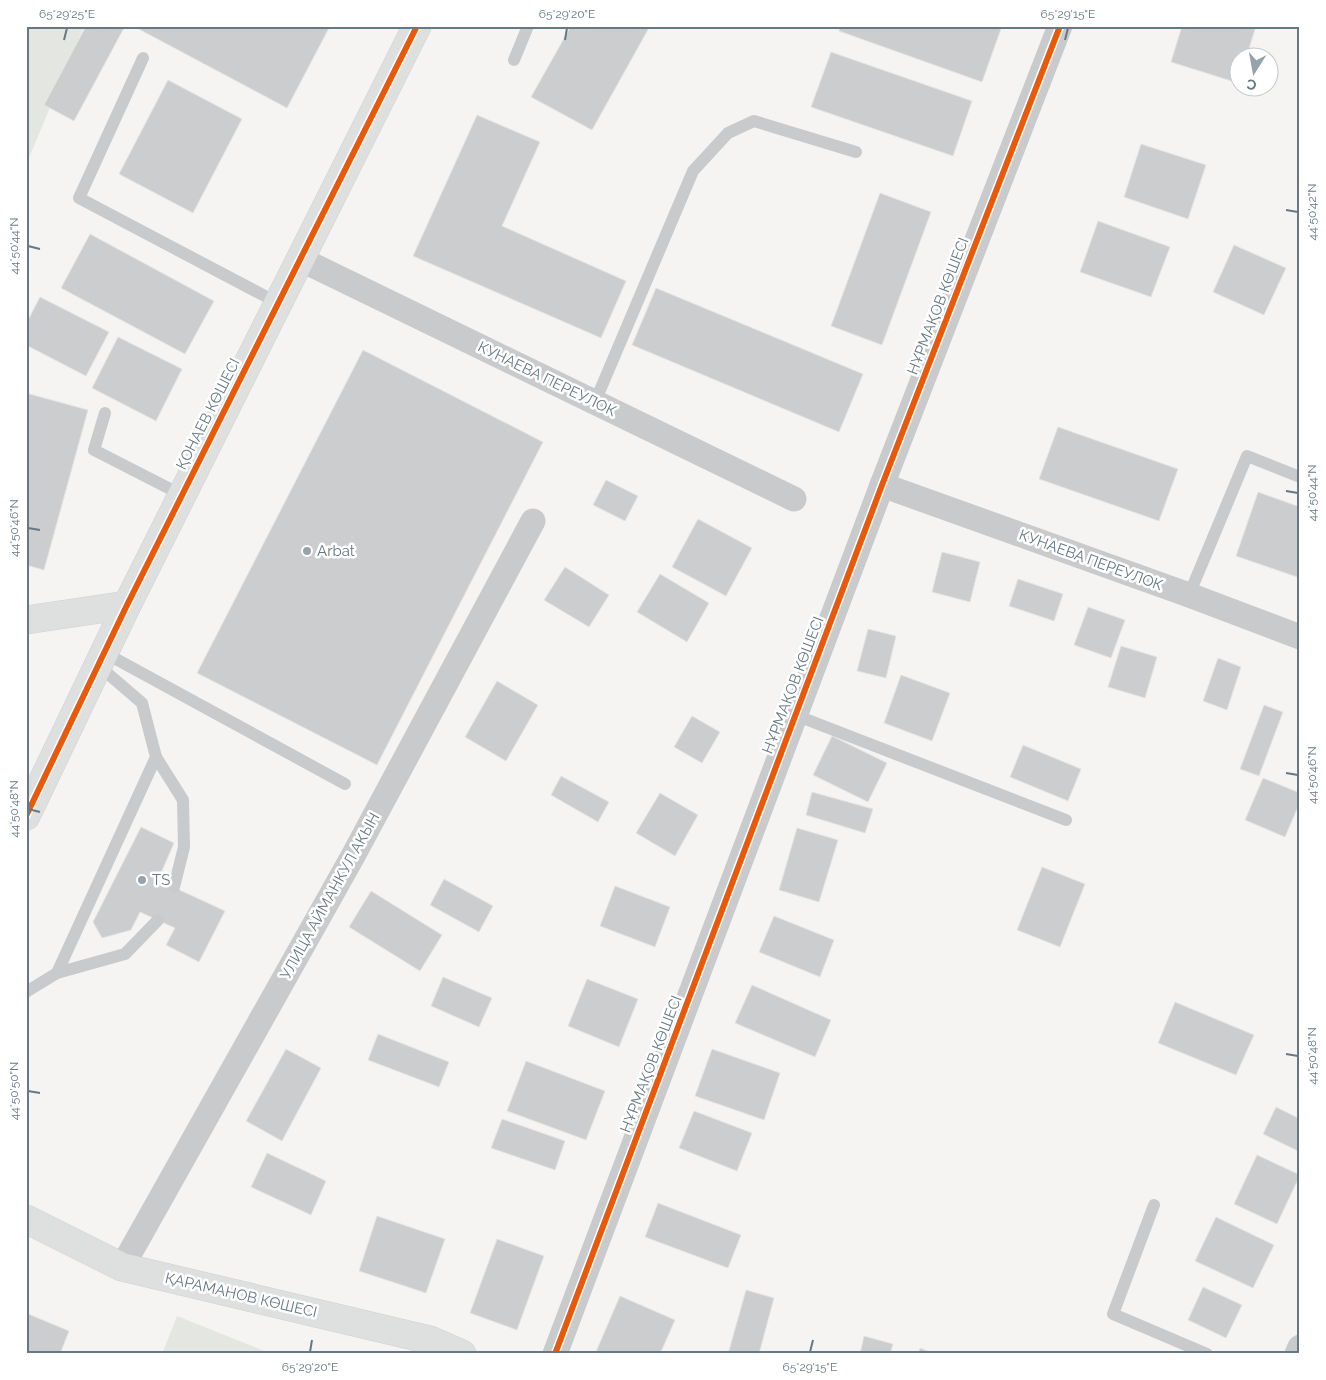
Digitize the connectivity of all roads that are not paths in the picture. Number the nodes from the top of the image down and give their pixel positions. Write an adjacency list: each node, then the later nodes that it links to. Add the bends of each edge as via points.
1 (417, 26): 7 (street, ҚОНАЕВ КӨШЕСІ)
2 (528, 26): 5 (lane)
3 (1056, 28): 12 (street, НҰРМАҚОВ КӨШЕСІ)
4 (143, 58): 8 (lane, via 80,198)
5 (514, 60)
6 (856, 152): 9 (lane, via 754,121 728,132 693,171)
7 (300, 259): 8 (street, ҚОНАЕВ КӨШЕСІ); 9 (street, КУНАЕВА ПЕРЕУЛОК)
8 (278, 303): 13 (street, ҚОНАЕВ КӨШЕСІ)
9 (595, 402): 14 (street, КУНАЕВА ПЕРЕУЛОК)
10 (105, 413): 13 (lane, via 94,450)
11 (1300, 477): 16 (lane, via 1247,456)
12 (882, 485): 16 (street, КУНАЕВА ПЕРЕУЛОК); 21 (street, НҰРМАҚОВ КӨШЕСІ)
13 (182, 495): 17 (street, ҚОНАЕВ КӨШЕСІ)
14 (794, 499)
15 (534, 521): 32 (street, УЛИЦА АЙМАНКУЛ АКЫН, via 348,865)
16 (1189, 594): 19 (street, КУНАЕВА ПЕРЕУЛОК)
17 (126, 605): 18 (street); 20 (street, ҚОНАЕВ КӨШЕСІ)
18 (26, 620)
19 (1300, 637)
20 (102, 659): 22 (lane, via 142,703); 23 (lane); 24 (street, ҚОНАЕВ КӨШЕСІ)
21 (795, 715): 25 (lane); 36 (street, НҰРМАҚОВ КӨШЕСІ)
22 (156, 757): 26 (lane, via 183,800 184,847); 28 (lane)
23 (345, 784)
24 (26, 816)
25 (1066, 820)
26 (174, 887)
27 (158, 920): 28 (lane, via 125,954)
28 (57, 973): 29 (lane)
29 (26, 992)
30 (1154, 1205): 37 (lane, via 1113,1314)
31 (26, 1219): 32 (street, ҚАРАМАНОВ КӨШЕСІ)
32 (122, 1267): 33 (street, ҚАРАМАНОВ КӨШЕСІ)
33 (428, 1347): 35 (street, ҚАРАМАНОВ КӨШЕСІ)
34 (1300, 1347): 38 (street)
35 (462, 1354)
36 (556, 1354)
37 (1207, 1354)
38 (1297, 1354)

